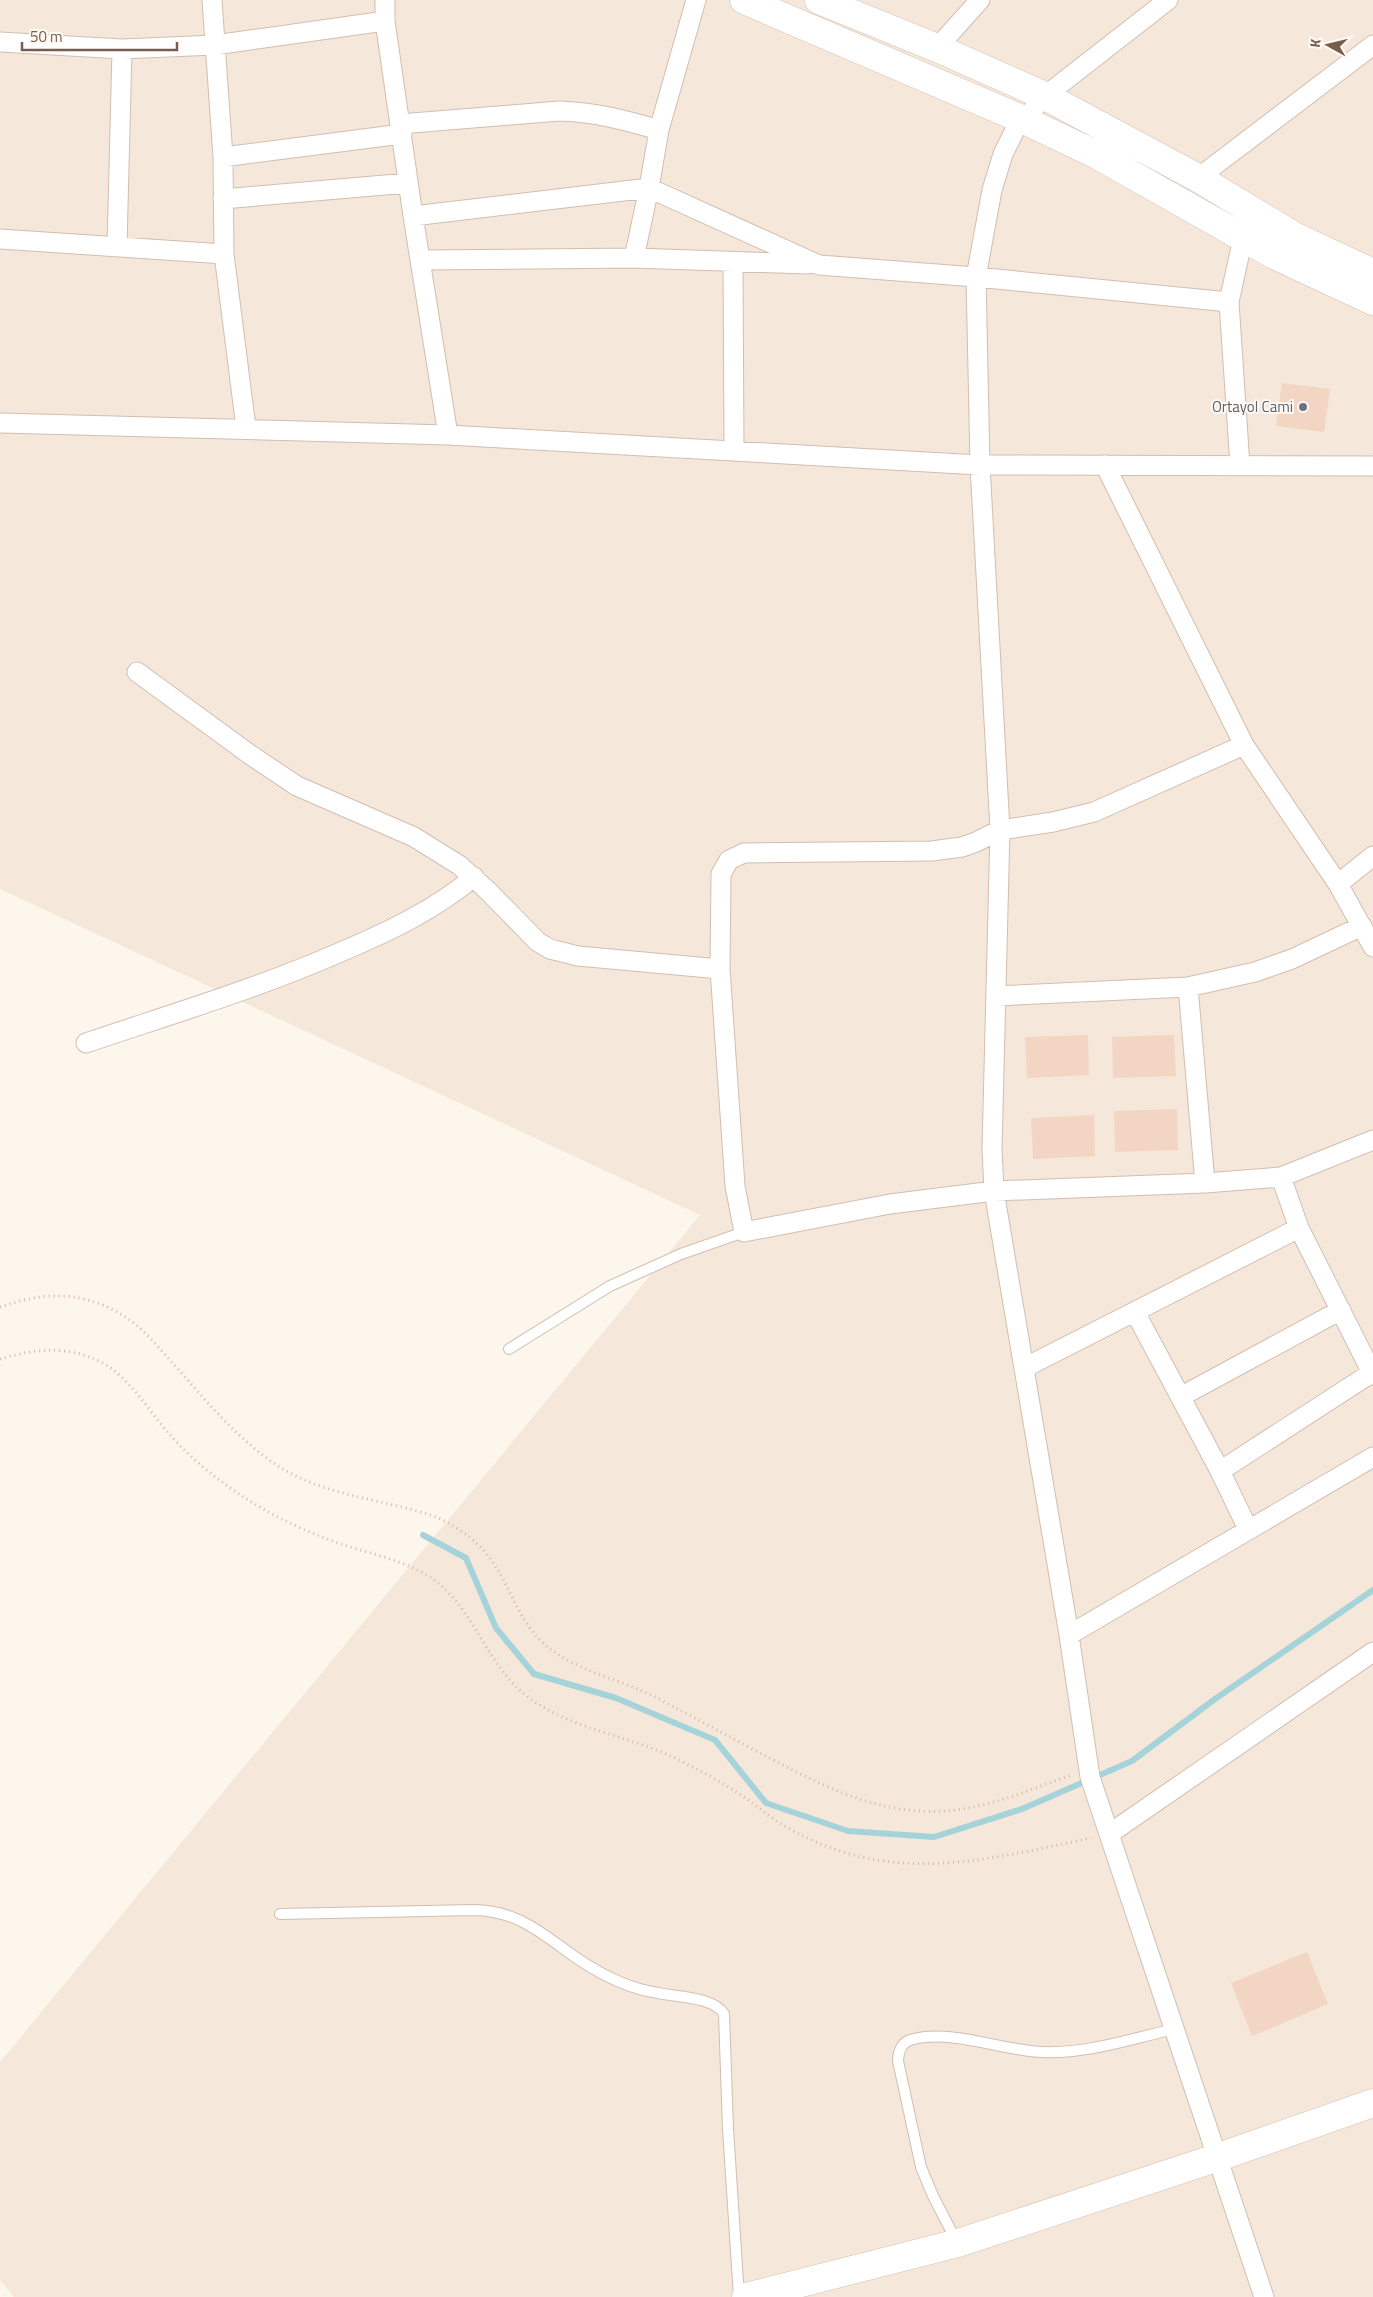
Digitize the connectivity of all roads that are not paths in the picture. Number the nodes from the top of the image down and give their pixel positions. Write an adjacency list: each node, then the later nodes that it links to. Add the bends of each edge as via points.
1 (212, 0): 10 (street)
2 (385, 0): 8 (street)
3 (696, 0): 17 (street)
4 (744, 0): 15 (main road)
5 (980, 0): 12 (street)
6 (1168, 0): 14 (street)
7 (831, 2): 12 (main road)
8 (385, 21): 10 (street); 16 (street)
9 (0, 42): 13 (street)
10 (215, 45): 13 (street); 18 (street)
11 (1373, 45): 19 (street)
12 (937, 48): 14 (main road)
13 (122, 50): 26 (street)
14 (1045, 96): 15 (street); 19 (main road)
15 (1024, 120): 24 (main road, via 1099,156); 33 (street, via 1015,130 1000,163)
16 (401, 129): 17 (street, via 559,111 609,116); 18 (street); 20 (street)
17 (659, 130): 21 (street)
18 (223, 157): 22 (street)
19 (1198, 178): 32 (main road, via 1296,237)
20 (408, 183): 22 (street); 23 (street)
21 (649, 188): 23 (street); 28 (street); 31 (street)
22 (223, 198): 27 (street)
23 (413, 216): 29 (street)
24 (1243, 238): 34 (main road); 35 (street)
25 (0, 239): 26 (street)
26 (117, 247): 27 (street)
27 (224, 254): 37 (street)
28 (634, 258): 29 (street); 30 (street)
29 (420, 260): 38 (street)
30 (733, 262): 31 (street); 39 (street)
31 (819, 264): 33 (street)
32 (1373, 273)
33 (976, 277): 35 (street); 40 (street)
34 (1373, 301)
35 (1229, 302): 42 (street)
36 (0, 423): 37 (street)
37 (246, 428): 38 (street)
38 (448, 435): 39 (street)
39 (734, 451): 40 (street)
40 (980, 465): 41 (street); 46 (street)
41 (1105, 465): 42 (street); 45 (street)
42 (1240, 466): 43 (street)
43 (1373, 466)
44 (137, 672): 48 (street, via 273,771 323,799 437,850)
45 (1244, 745): 46 (street, via 1094,812); 49 (street)
46 (1000, 830): 52 (street, via 976,842 947,850 736,855 721,874); 54 (street)
47 (1373, 856): 49 (street)
48 (474, 877): 52 (street, via 538,942 550,949 578,956); 55 (street, via 447,898 400,926 285,976)
49 (1338, 884): 50 (street)
50 (1362, 926): 51 (street); 53 (street, via 1292,959 1255,972)
51 (1373, 947)
52 (720, 970): 61 (street, via 735,1186)
53 (1188, 986): 54 (street); 58 (street)
54 (996, 996): 59 (street)
55 (86, 1043)
56 (1373, 1140): 57 (street)
57 (1281, 1177): 58 (street); 60 (street)
58 (1205, 1183): 59 (street)
59 (994, 1191): 61 (street, via 890,1204); 65 (street)
60 (1299, 1228): 62 (street); 63 (street)
61 (744, 1232): 64 (lane, via 681,1254 610,1286)
62 (1341, 1310): 66 (street); 67 (street)
63 (1135, 1312): 65 (street); 67 (street)
64 (509, 1349)
65 (1024, 1368): 71 (street)
66 (1372, 1373): 69 (street)
67 (1180, 1397): 69 (street)
68 (1373, 1457): 70 (street)
69 (1220, 1472): 70 (street)
70 (1248, 1529): 71 (street)
71 (1069, 1635): 73 (street, via 1089,1773)
72 (1373, 1652): 73 (street)
73 (1109, 1834): 75 (street)
74 (280, 1914): 79 (lane, via 502,1912 527,1923 582,1962 620,1982 718,2006 724,2014)
75 (1175, 2030): 77 (street); 78 (lane, via 1085,2048 1045,2052 951,2038 910,2040 904,2044 898,2061 920,2167)
76 (1373, 2103): 77 (main road)
77 (1219, 2157): 78 (main road); 81 (street)
78 (958, 2243): 80 (main road)
79 (740, 2297)
80 (746, 2297)
81 (1264, 2297)

